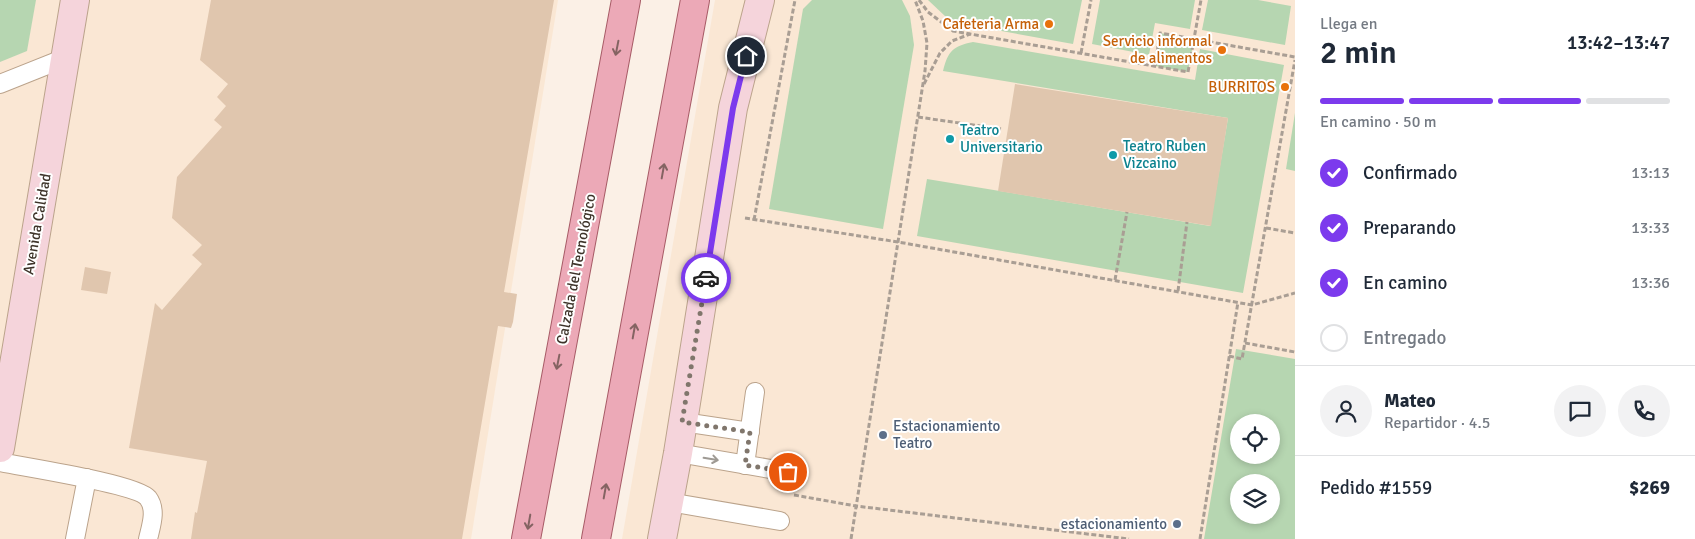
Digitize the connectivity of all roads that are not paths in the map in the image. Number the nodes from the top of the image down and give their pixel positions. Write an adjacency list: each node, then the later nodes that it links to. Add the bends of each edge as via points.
1 (75, 0): 5 (street, Avenida Calidad)
2 (626, 0): 21 (main road, Calzada del Tecnológico, one-way to 21)
3 (695, 0): 22 (main road, one-way to 3)
4 (760, 0): 9 (street, via 733,108)
5 (65, 58): 6 (lane); 7 (street, Avenida Calidad)
6 (0, 84)
7 (9, 346): 11 (street, Avenida Calidad)
8 (754, 392): 10 (lane)
9 (682, 422): 10 (lane); 12 (street)
10 (750, 432): 14 (lane)
11 (0, 448)
12 (678, 454): 14 (lane, one-way to 14); 17 (street)
13 (0, 462): 16 (lane)
14 (745, 465): 15 (lane)
15 (788, 472)
16 (87, 478): 19 (lane); 20 (lane, via 137,490 147,497 153,517)
17 (669, 502): 18 (lane); 23 (street)
18 (780, 521)
19 (75, 539)
20 (148, 539)
21 (526, 539)
22 (596, 539)
23 (662, 539)

